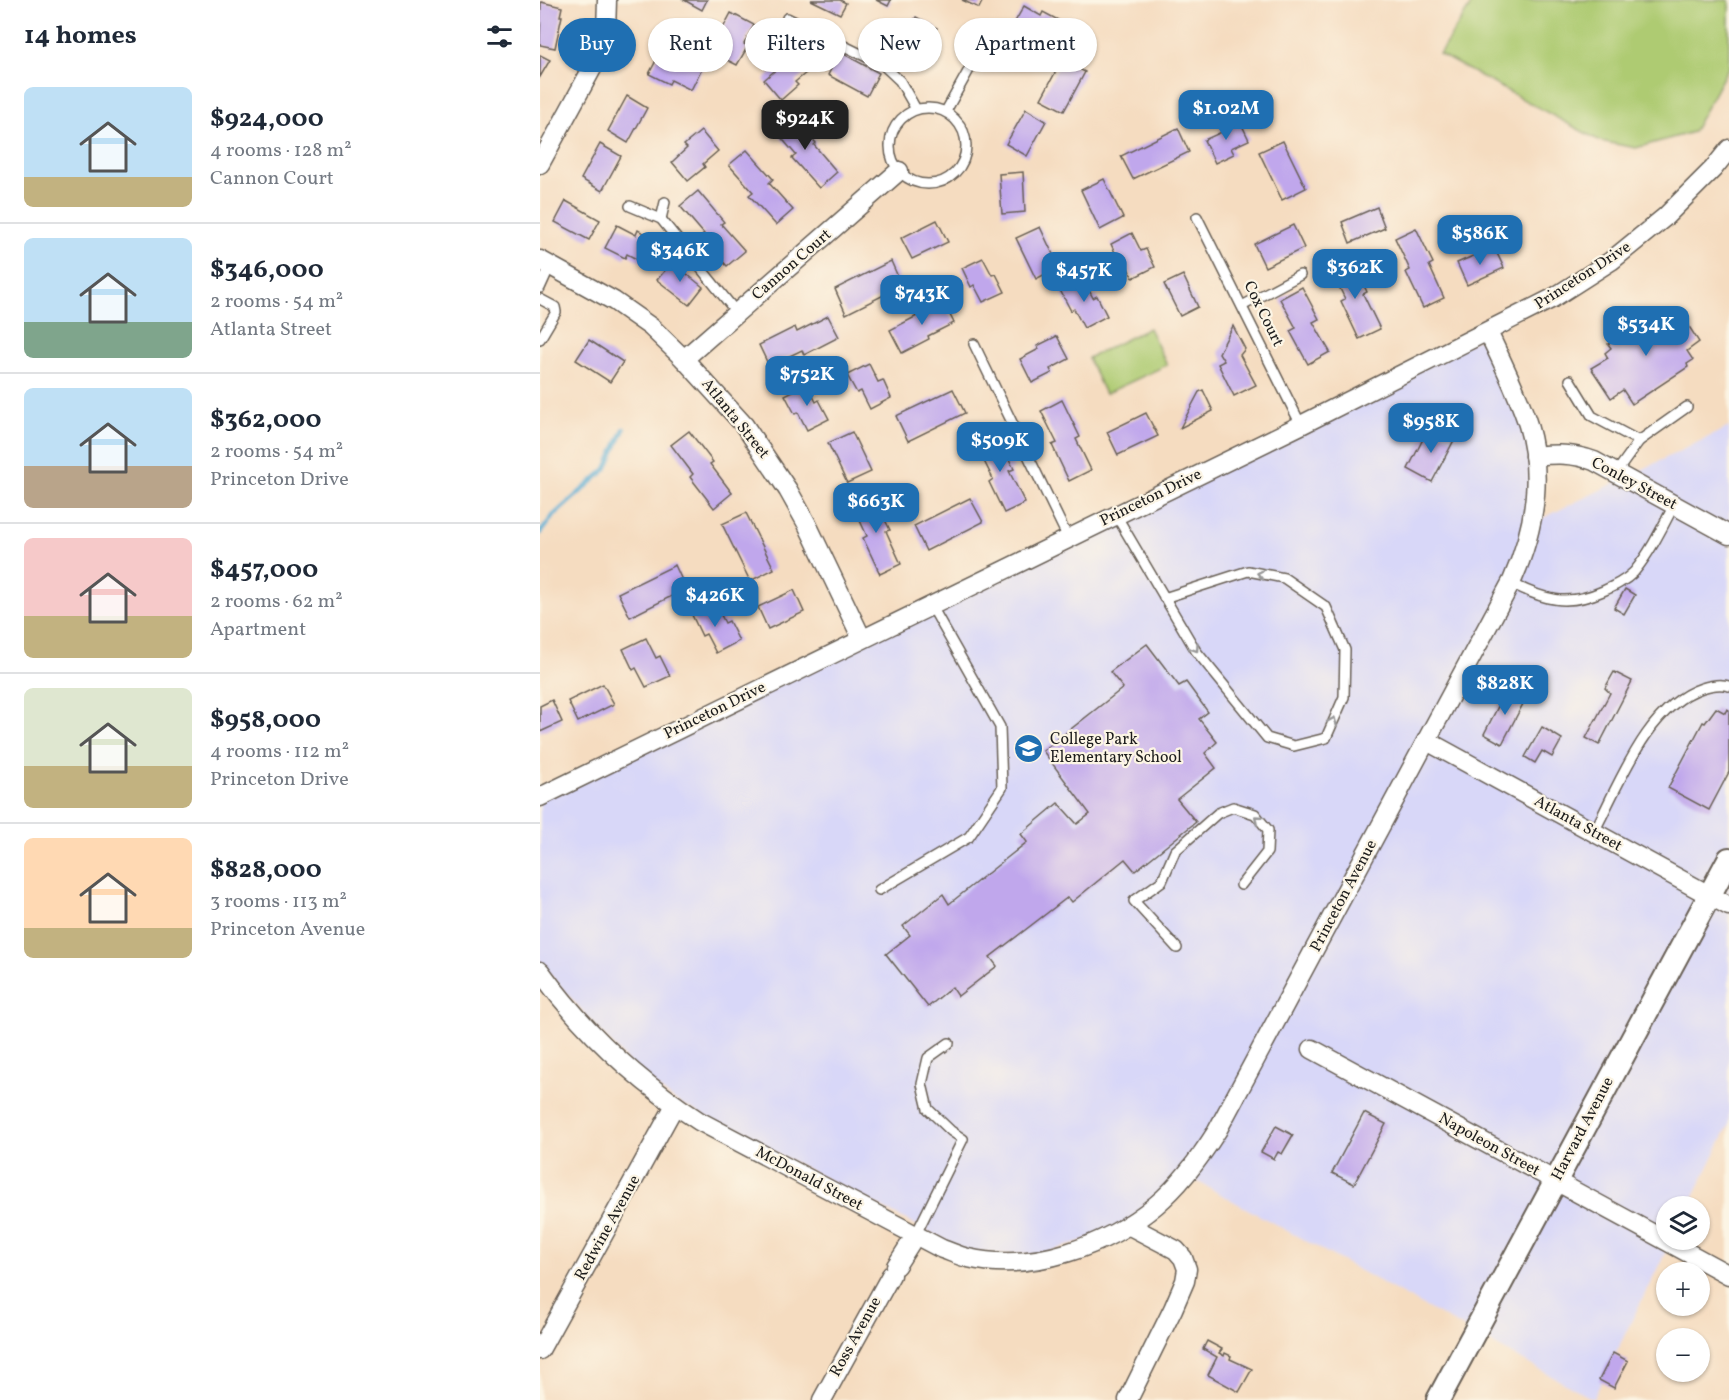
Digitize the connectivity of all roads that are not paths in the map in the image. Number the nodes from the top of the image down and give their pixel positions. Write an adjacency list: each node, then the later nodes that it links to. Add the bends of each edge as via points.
1 (607, 0): 7 (street, via 601,52)
2 (846, 47): 4 (lane, via 883,65 900,81)
3 (968, 72): 5 (lane)
4 (916, 109): 5 (lane); 8 (lane, via 905,115 891,135 891,154)
5 (946, 111): 8 (lane, via 963,128 966,152 962,164 944,181 926,184)
6 (1729, 149): 19 (street, Princeton Drive, via 1665,218 1611,261 1553,298)
7 (540, 164)
8 (899, 171): 18 (street, Cannon Court)
9 (665, 202): 12 (lane)
10 (630, 206): 12 (lane)
11 (1197, 217): 17 (lane, Cox Court)
12 (661, 219): 18 (lane)
13 (545, 263): 15 (lane); 22 (street, Atlanta Street, via 651,327)
14 (1300, 275): 17 (lane)
15 (540, 288)
16 (540, 299): 20 (lane, via 555,307 556,312)
17 (1242, 306): 25 (lane, Cox Court)
18 (737, 313): 22 (street, Cannon Court)
19 (1488, 332): 25 (street, Princeton Drive); 27 (street, Princeton Avenue, via 1519,398)
20 (540, 339)
21 (974, 344): 32 (lane)
22 (684, 359): 36 (street, Atlanta Street, via 744,425 788,489)
23 (1570, 380): 26 (lane, via 1592,416)
24 (1687, 407): 26 (lane)
25 (1301, 425): 30 (street, Princeton Drive)
26 (1639, 441): 28 (lane)
27 (1534, 456): 28 (street, Conley Street, via 1579,455); 33 (street, Princeton Avenue, via 1533,522)
28 (1616, 473): 29 (street, Conley Street)
29 (1674, 505): 31 (street, Conley Street); 33 (lane, via 1650,550 1618,585 1571,601 1535,595)
30 (1116, 515): 32 (street, Princeton Drive); 34 (lane)
31 (1729, 535)
32 (1068, 538): 35 (street, Princeton Drive)
33 (1511, 583): 38 (street, Princeton Avenue)
34 (1164, 598): 34 (lane, one-way to 34, via 1196,651 1267,738 1294,746 1326,738 1344,697 1345,650 1326,607 1284,578 1248,571)
35 (932, 605): 36 (street, Princeton Drive); 43 (lane, via 1000,727 1002,788 969,837)
36 (862, 639): 39 (street, Princeton Drive)
37 (1729, 686): 40 (lane, via 1712,685 1676,701 1641,742)
38 (1427, 741): 40 (street, Atlanta Street); 52 (street, Princeton Avenue, via 1201,1157 1155,1205)
39 (540, 797)
40 (1594, 832): 44 (street, Atlanta Street)
41 (1729, 859): 44 (street, Harvard Avenue)
42 (1240, 885): 46 (lane, one-way to 46, via 1267,852 1268,830 1255,814 1233,807 1218,813 1175,852 1162,881 1134,902)
43 (879, 890)
44 (1709, 896): 45 (street, Atlanta Street); 51 (street, Harvard Avenue)
45 (1729, 906)
46 (1177, 948)
47 (540, 971): 50 (street, McDonald Street, via 601,1044)
48 (949, 1043): 53 (lane, via 928,1058 922,1084 928,1109 963,1139)
49 (1312, 1049): 51 (street, Napoleon Street)
50 (675, 1105): 53 (street, McDonald Street); 55 (street, Redwine Avenue)
51 (1555, 1181): 54 (street, Napoleon Street); 58 (street, Harvard Avenue)
52 (1128, 1225): 53 (street, McDonald Street, via 1075,1250 1022,1261 968,1258); 57 (street, via 1176,1250 1187,1269 1173,1309)
53 (915, 1236): 56 (street, Ross Avenue)
54 (1729, 1275)
55 (540, 1350)
56 (822, 1400)
57 (1128, 1400)
58 (1438, 1400)

